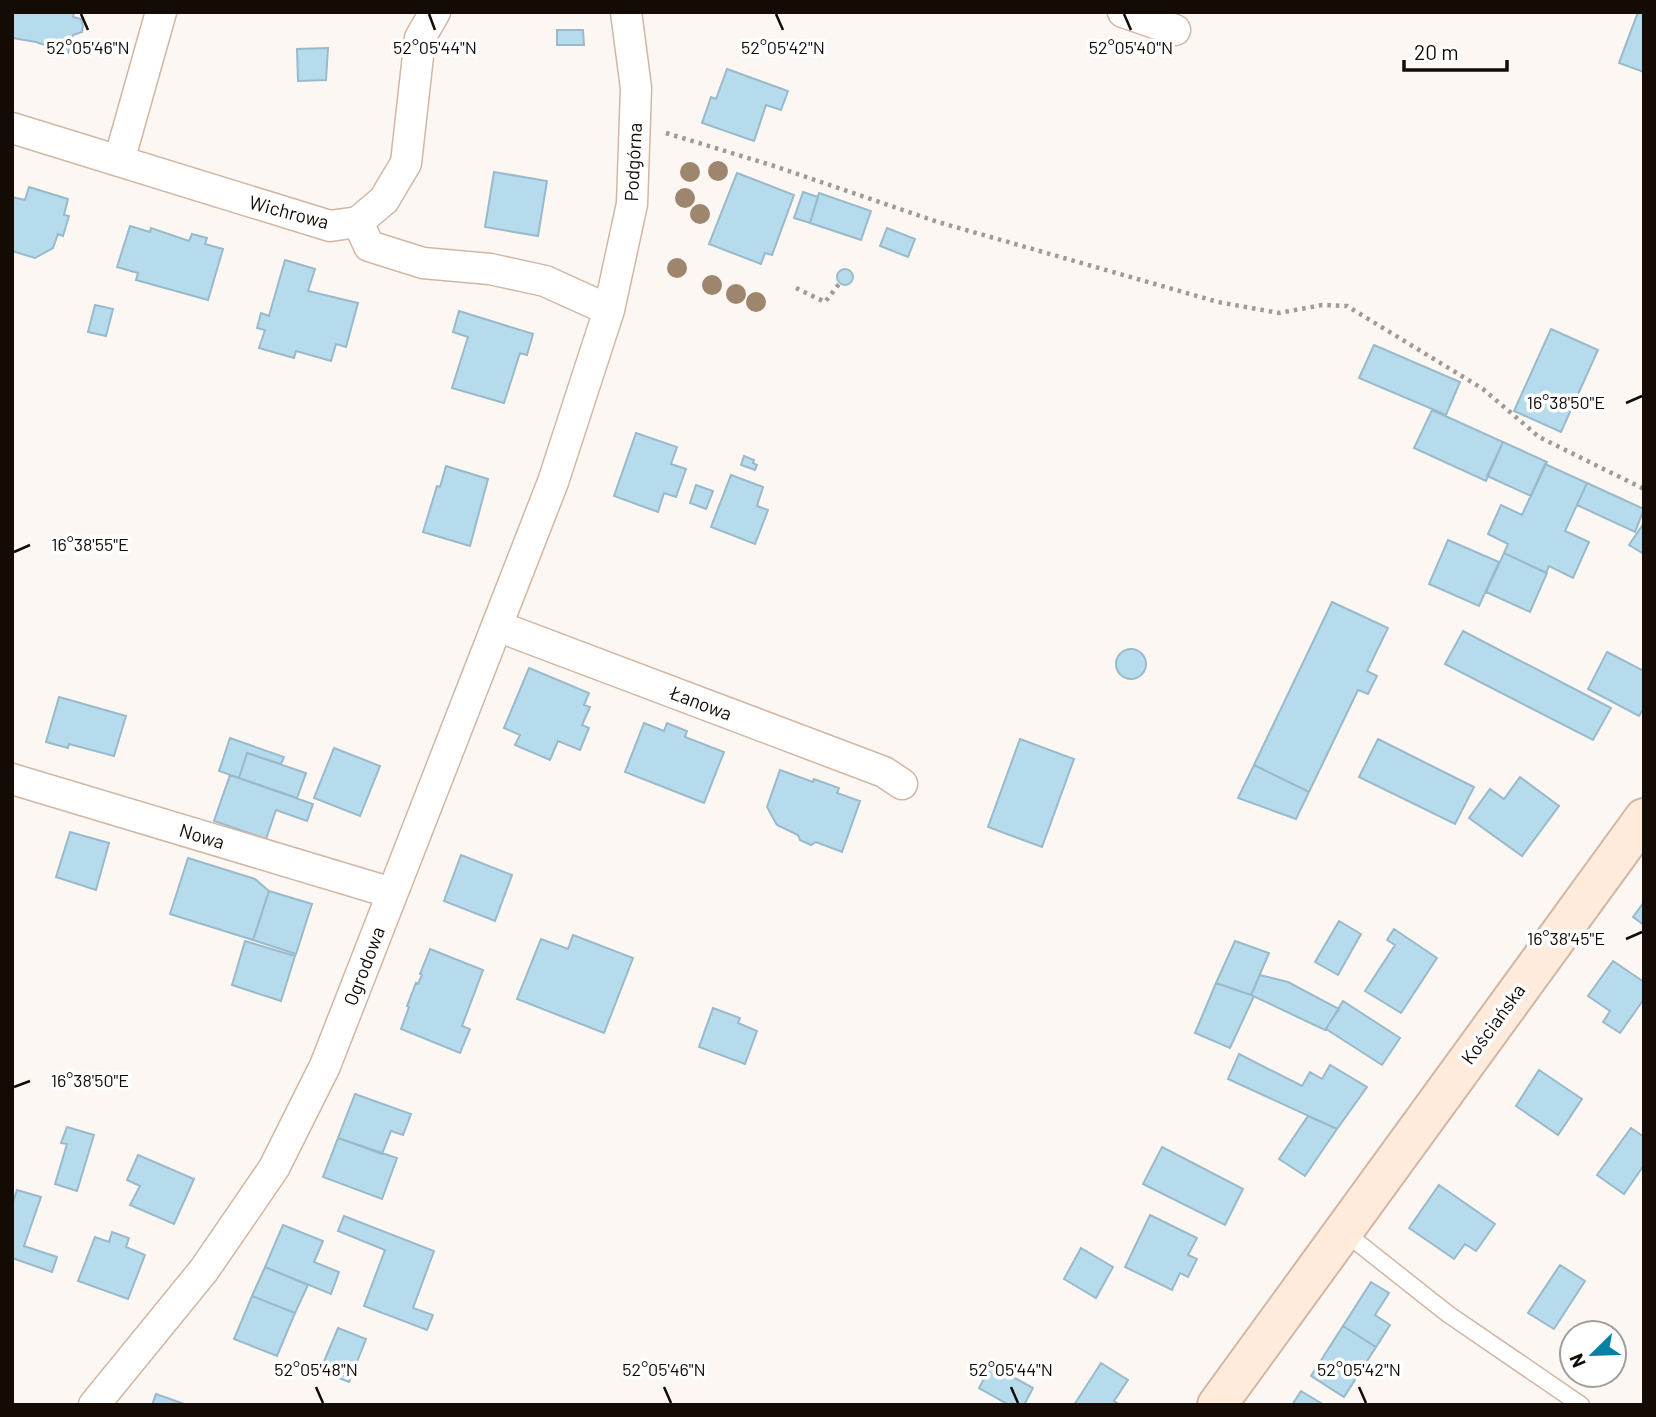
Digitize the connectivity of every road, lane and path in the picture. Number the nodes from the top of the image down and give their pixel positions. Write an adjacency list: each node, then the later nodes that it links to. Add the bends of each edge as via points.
1 (160, 12): 8 (street)
2 (435, 12): 9 (street, Wichrowa, via 421,38 406,163 383,200)
3 (626, 12): 6 (street, Podgórna, via 636,88)
4 (1123, 12): 5 (street)
5 (1175, 30)
6 (635, 123): 12 (street, Podgórna, via 632,204); 14 (path, via 938,222 1218,302 1279,313 1322,305 1347,306 1483,389 1538,437)
7 (12, 128): 8 (street, Wichrowa)
8 (119, 161): 9 (street, Wichrowa, via 330,226)
9 (358, 222): 12 (street, via 369,246 423,263 490,269 545,281)
10 (839, 284): 11 (path, via 825,302)
11 (796, 288)
12 (609, 310): 13 (street, Podgórna)
13 (553, 482): 15 (street, Ogrodowa)
14 (1644, 489)
15 (497, 626): 17 (street, Łanowa, via 884,772); 19 (street, Ogrodowa)
16 (12, 779): 19 (street, Nowa)
17 (902, 784)
18 (1644, 818): 20 (main road, Kościańska)
19 (392, 893): 21 (street, Ogrodowa, via 325,1066 274,1168 204,1270)
20 (1343, 1231): 22 (main road, Kościańska); 23 (lane, via 1448,1314)
21 (94, 1405)
22 (1217, 1405)
23 (1581, 1405)

